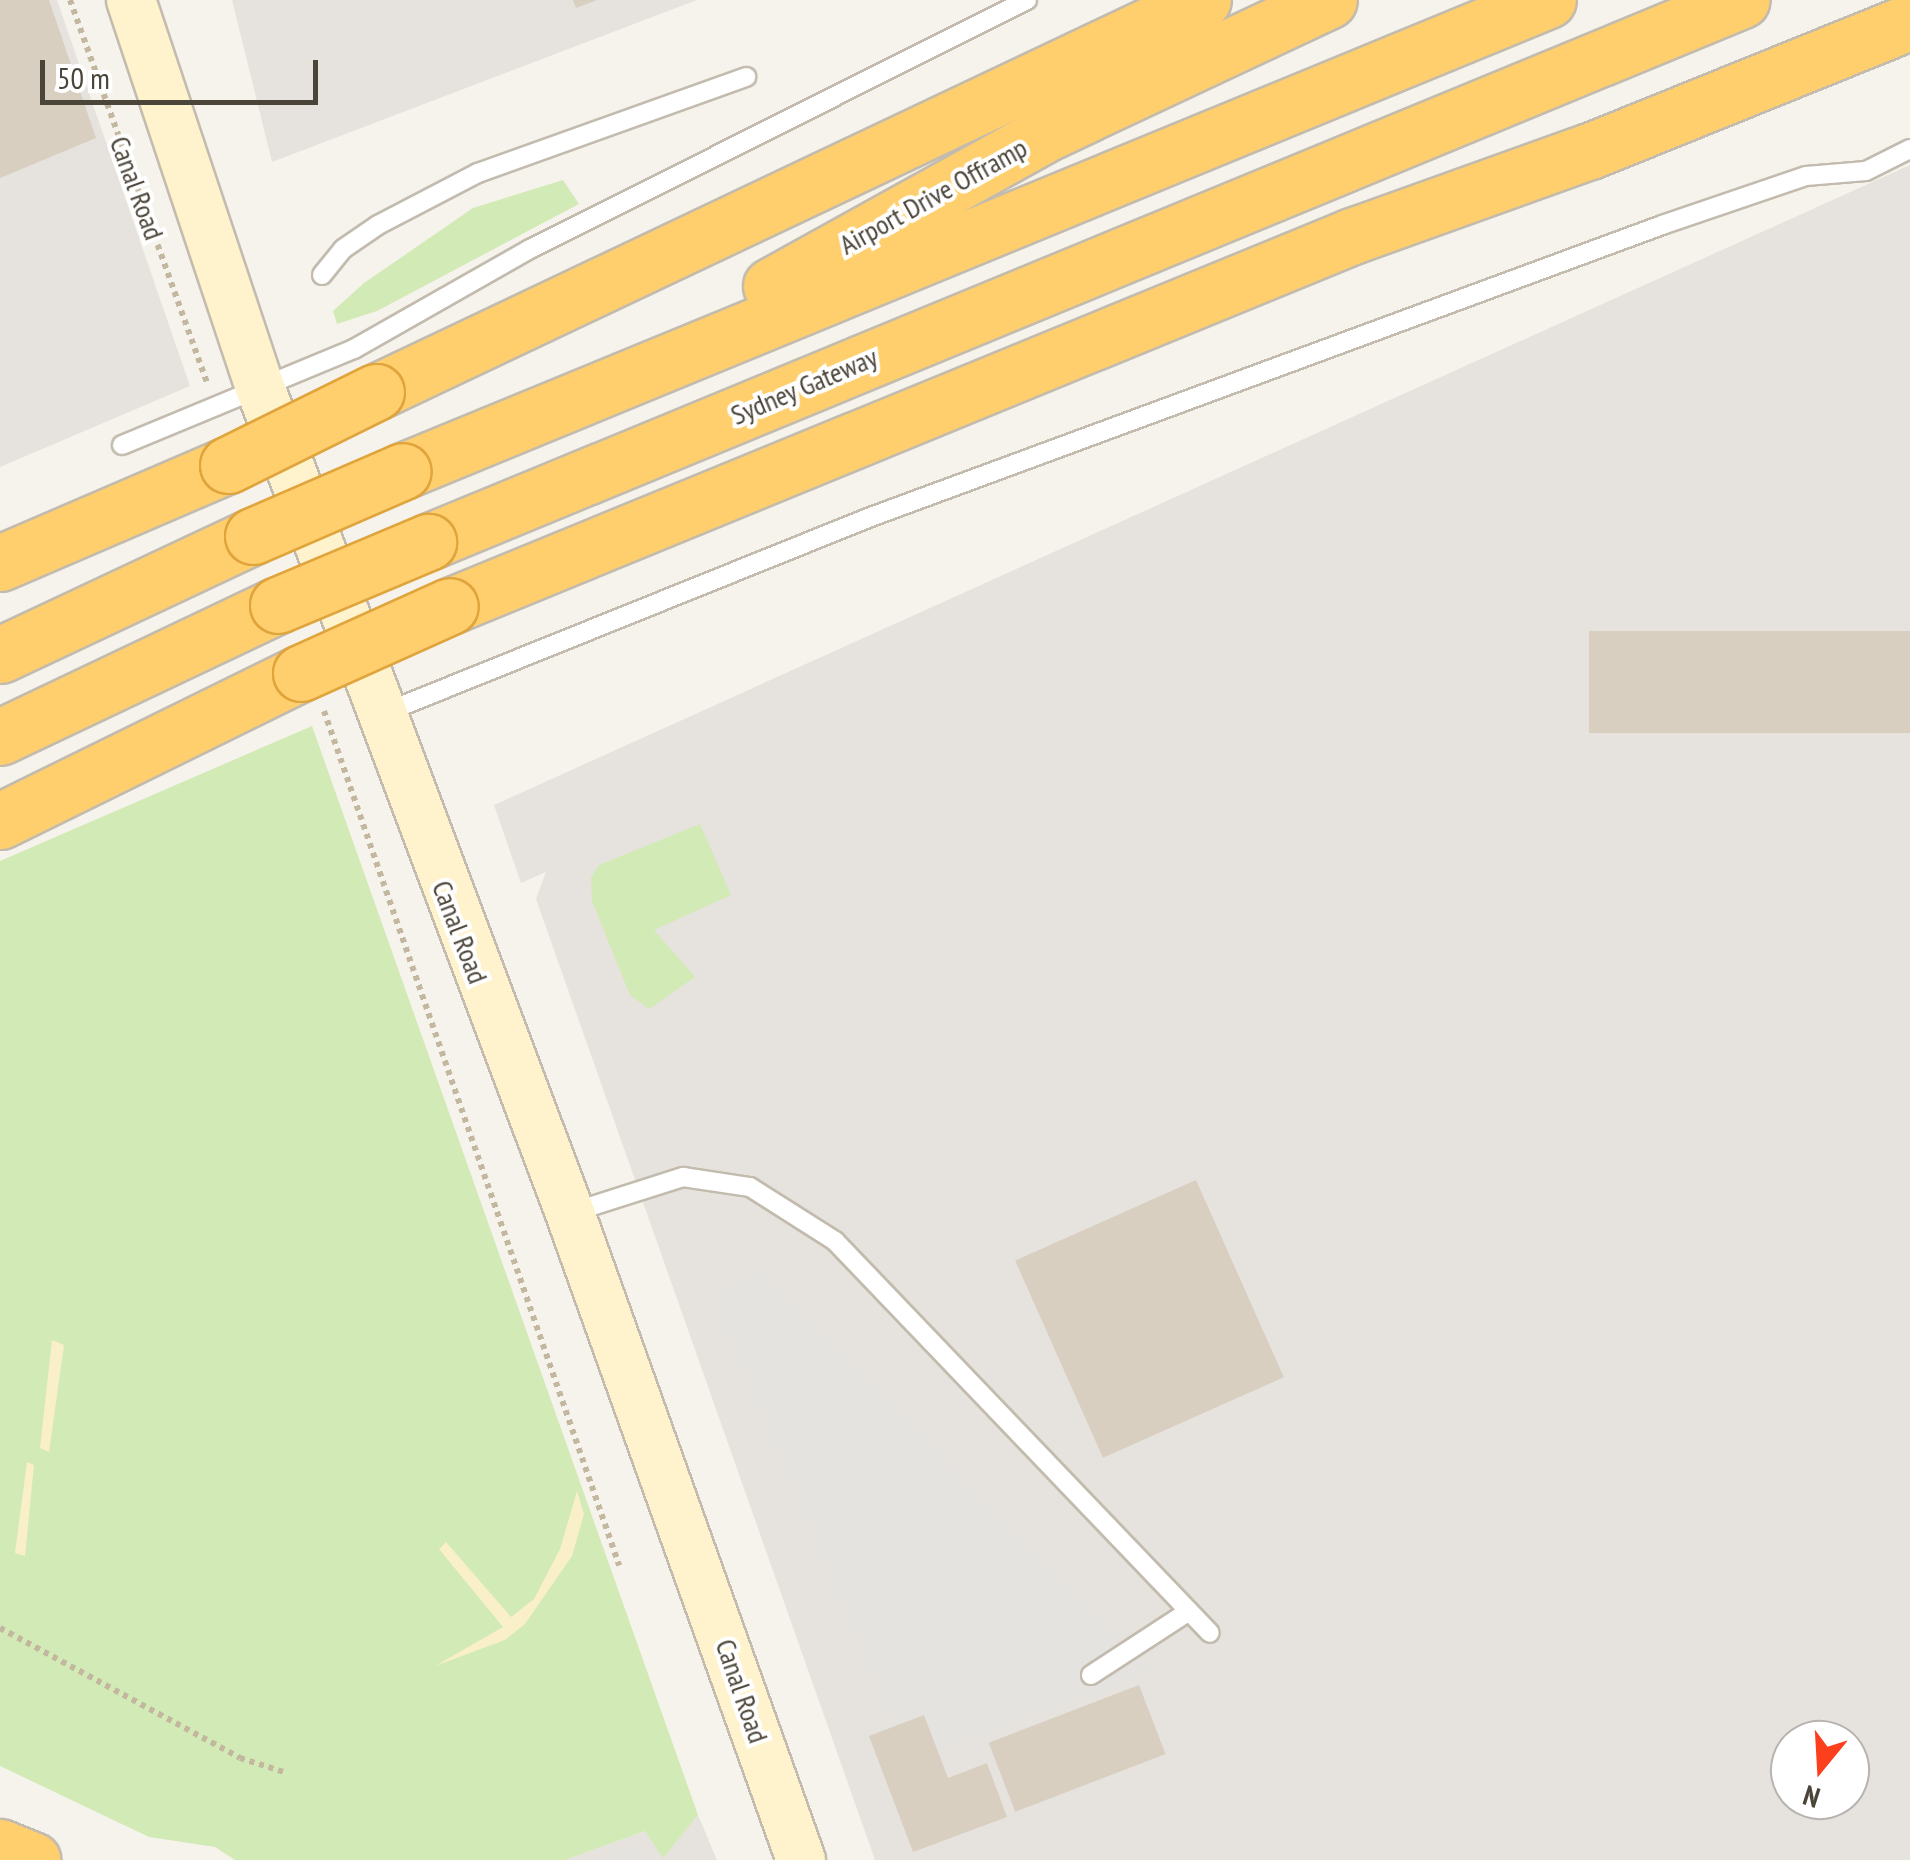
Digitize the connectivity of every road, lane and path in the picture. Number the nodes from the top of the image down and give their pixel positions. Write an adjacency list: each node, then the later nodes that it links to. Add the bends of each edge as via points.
1 (70, 0): 19 (path, Canal Road)
2 (132, 0): 18 (main road, Canal Road)
3 (1027, 0): 18 (lane, via 530,249 354,348)
4 (1203, 0): 11 (highway)
5 (1250, 0): 11 (highway)
6 (1329, 0): 20 (highway, Airport Drive Offramp, via 1051,131)
7 (1548, 0): 20 (highway)
8 (1742, 0): 12 (highway, Sydney Gateway)
9 (1772, 0): 12 (highway, Sydney Gateway)
10 (1910, 22): 16 (highway, via 1590,152)
11 (1101, 49): 22 (highway, bridge, via 228,465)
12 (1614, 51): 26 (highway, Sydney Gateway, bridge, via 278,605)
13 (1910, 63): 16 (highway)
14 (746, 77): 17 (lane, via 464,180 378,225 343,249)
15 (1910, 149): 25 (lane, via 1866,171 1806,176 1662,225 904,505 523,652 505,669)
16 (1352, 236): 24 (highway, bridge, via 450,606)
17 (322, 275)
18 (260, 386): 19 (lane); 25 (main road, Canal Road)
19 (215, 406): 21 (lane)
20 (545, 411): 23 (highway, bridge, via 253,536)
21 (122, 444)
22 (0, 563)
23 (0, 655)
24 (310, 685): 27 (highway); 29 (path, Canal Road)
25 (379, 715): 28 (main road, Canal Road)
26 (0, 736)
27 (0, 821)
28 (570, 1213): 30 (lane, via 683,1176 750,1187 835,1241); 35 (main road, Canal Road)
29 (619, 1565)
30 (1189, 1611): 32 (lane); 33 (lane)
31 (0, 1628): 34 (path, via 240,1758)
32 (1210, 1633)
33 (1091, 1675)
34 (284, 1772)
35 (801, 1860)

